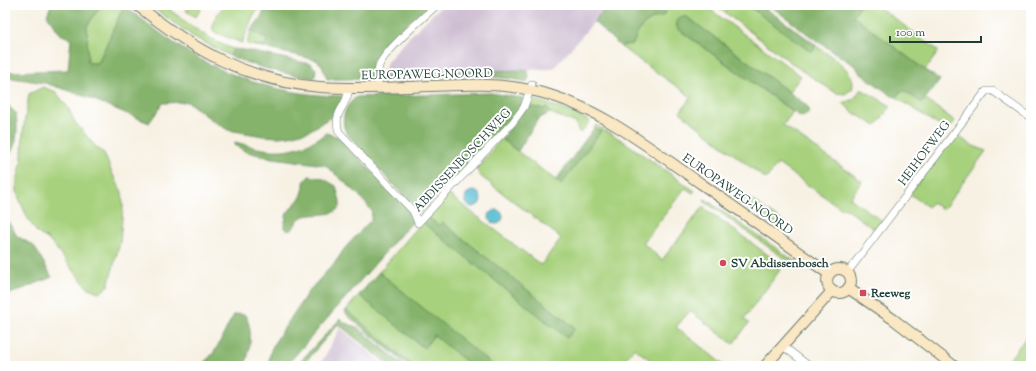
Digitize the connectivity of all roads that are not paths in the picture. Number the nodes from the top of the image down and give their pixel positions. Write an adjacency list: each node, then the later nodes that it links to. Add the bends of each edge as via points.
1 (137, 5): 4 (street, EUROPAWEG-NOORD, via 188,42 244,71 292,84)
2 (437, 5): 5 (street, via 382,61 379,66)
3 (531, 87): 4 (street, ABDISSENBOSCHWEG, via 524,107 513,122 418,223 413,211 339,132 337,116); 5 (street, EUROPAWEG-NOORD, via 466,84); 8 (street, EUROPAWEG-NOORD, via 599,116 617,127)
4 (349, 88): 5 (street, EUROPAWEG-NOORD)
5 (378, 88)
6 (1031, 118): 7 (street, HEIHOFWEG, via 993,91 986,91)
7 (847, 273): 8 (street, via 838,269); 9 (street, via 850,279)
8 (829, 274): 10 (street, via 827,281)
9 (848, 288): 10 (street, via 842,292); 14 (street)
10 (832, 290): 11 (street)
11 (783, 346): 12 (street); 13 (street)
12 (765, 366)
13 (809, 366)
14 (954, 366)

